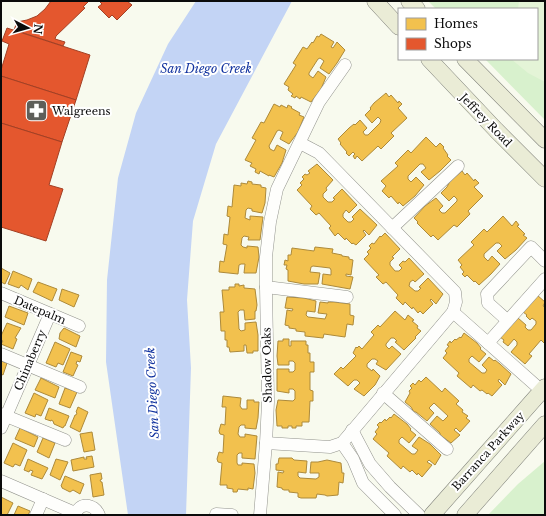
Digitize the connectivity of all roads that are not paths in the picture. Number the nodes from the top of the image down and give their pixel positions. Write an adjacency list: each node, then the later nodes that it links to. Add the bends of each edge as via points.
1 (375, 1): 2 (main road)
2 (398, 26)
3 (430, 60): 9 (main road, Jeffrey Road)
4 (468, 63): 6 (main road)
5 (345, 66): 7 (street, Shadow Oaks, via 319,102)
6 (545, 140)
7 (300, 143): 10 (street, via 319,154); 13 (street, Shadow Oaks, via 277,189 266,256)
8 (458, 166): 10 (street)
9 (545, 179)
10 (392, 228): 16 (street, via 455,292)
11 (545, 261): 18 (street, via 531,248 487,294 488,303)
12 (545, 279): 18 (street)
13 (266, 287): 15 (street); 32 (street, Shadow Oaks)
14 (1, 293): 17 (street, Datepalm)
15 (347, 297)
16 (453, 312): 20 (street); 25 (street)
17 (50, 314): 19 (street, Datepalm); 22 (street, Chinaberry)
18 (507, 320): 20 (street)
19 (79, 326)
20 (488, 343): 24 (street)
21 (1, 354): 22 (street)
22 (28, 365): 23 (street); 26 (street, Chinaberry)
23 (80, 387)
24 (544, 389): 44 (main road, Barranca Parkway)
25 (383, 393): 29 (street); 33 (street)
26 (3, 415): 28 (street, Chinaberry); 30 (street)
27 (545, 424): 45 (main road)
28 (1, 428)
29 (352, 430): 31 (street); 43 (street, via 370,464)
30 (65, 440)
31 (342, 442): 32 (street, via 330,447); 42 (street, via 363,483)
32 (266, 443): 41 (street, Shadow Oaks)
33 (447, 449)
34 (1, 482): 35 (street)
35 (43, 499): 36 (street); 38 (street)
36 (75, 514): 39 (street, via 85,505 97,510)
37 (216, 514): 40 (street)
38 (36, 515)
39 (99, 515)
40 (232, 515)
41 (260, 515)
42 (395, 515)
43 (419, 515)
44 (432, 515)
45 (465, 515)

